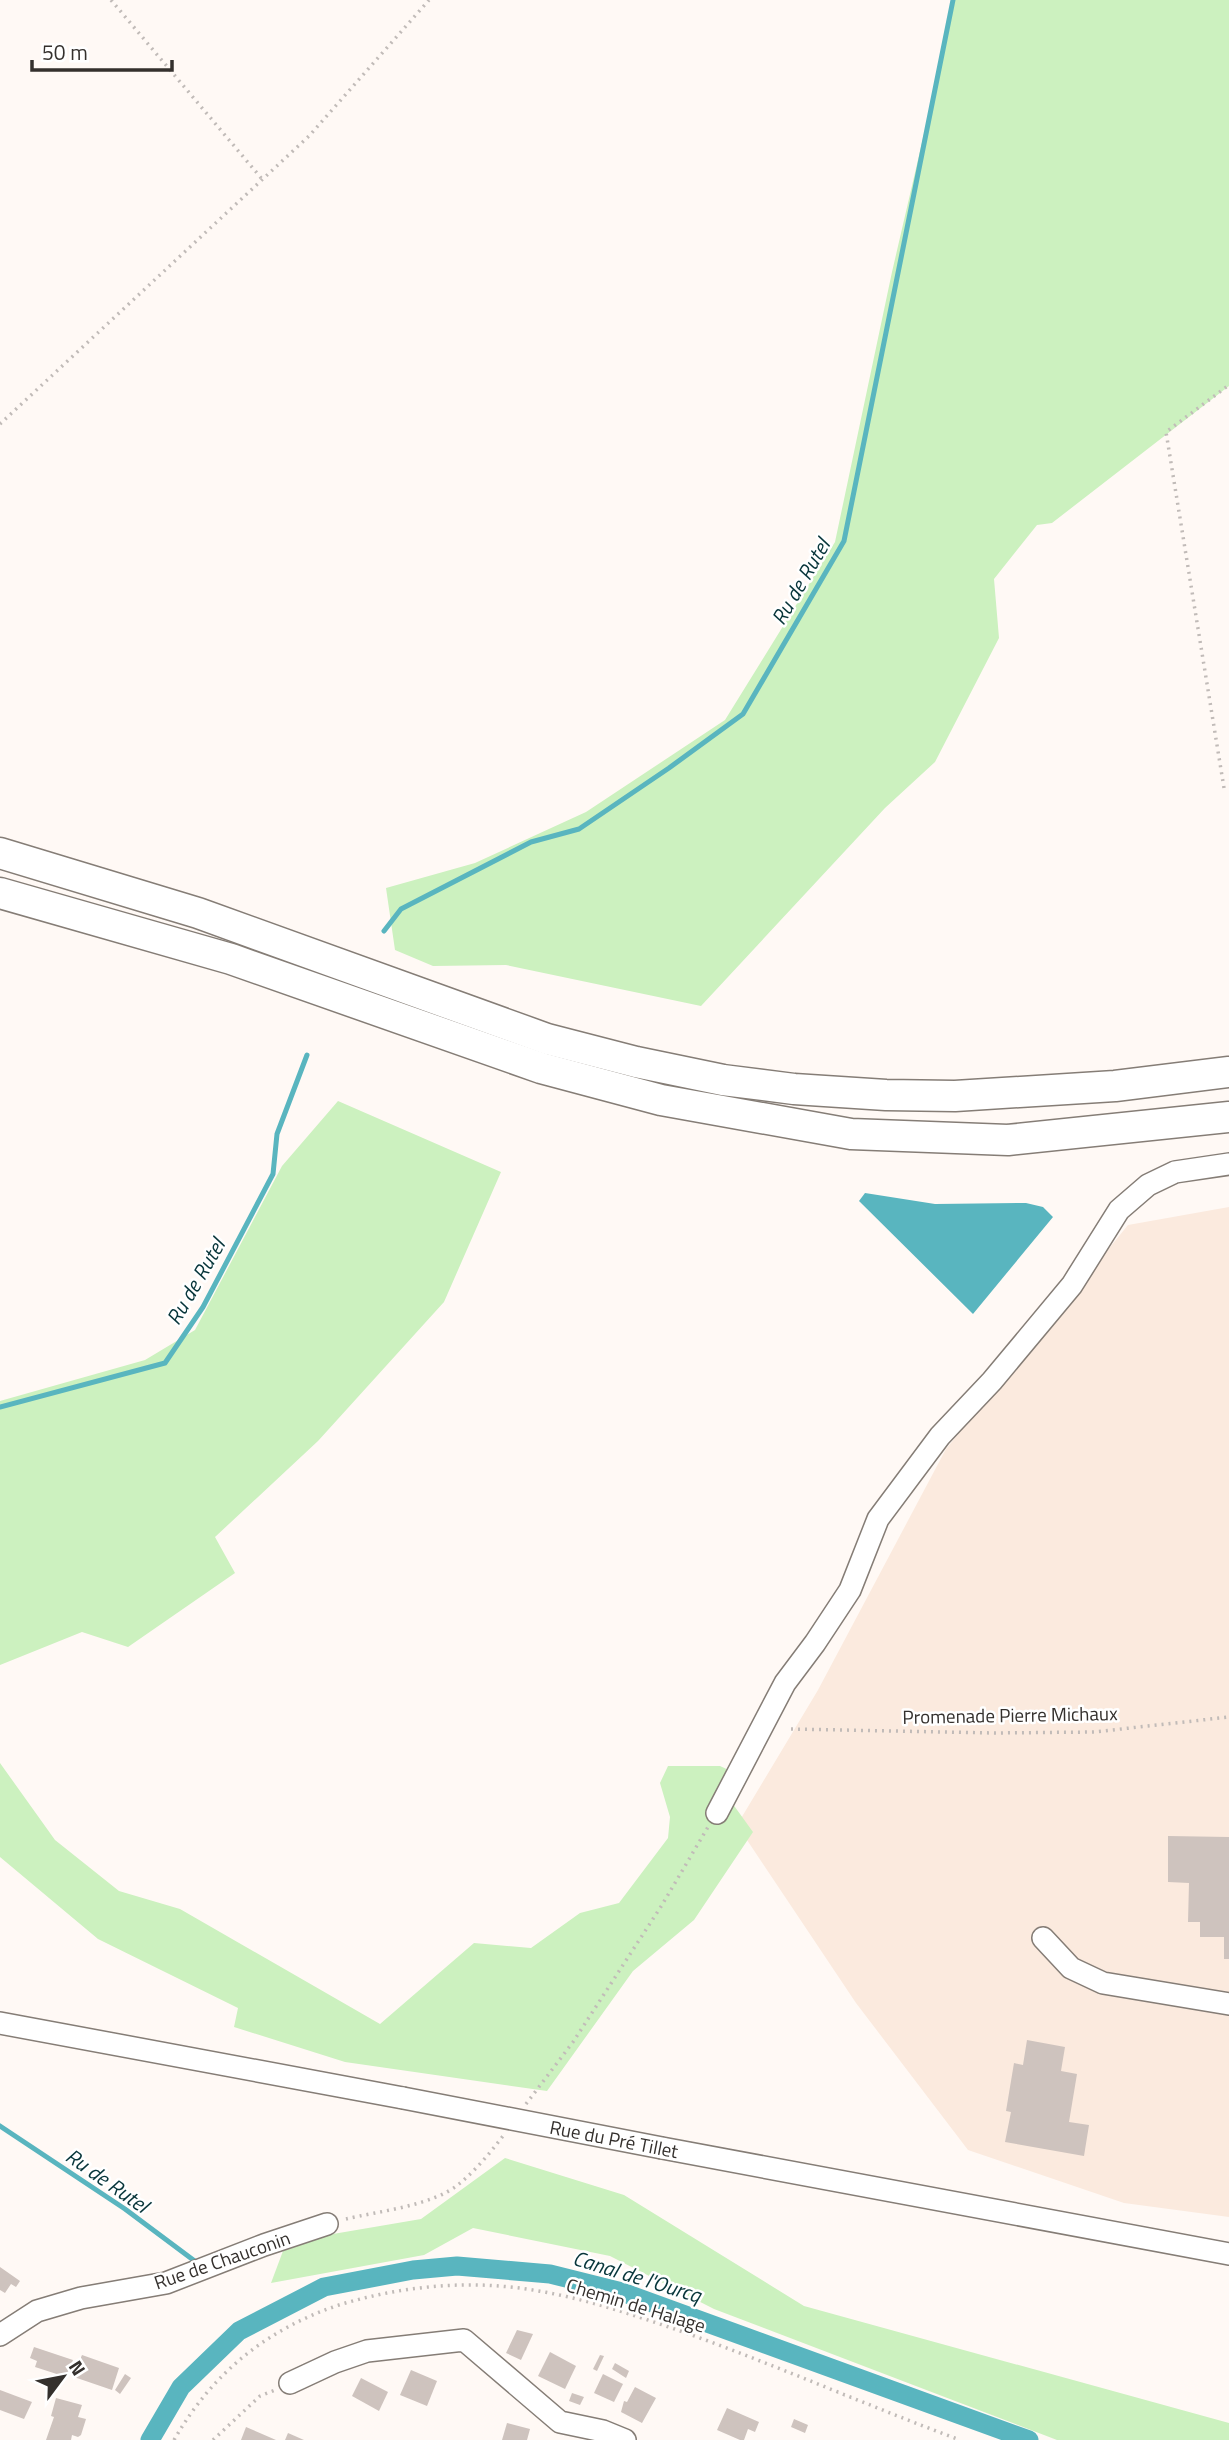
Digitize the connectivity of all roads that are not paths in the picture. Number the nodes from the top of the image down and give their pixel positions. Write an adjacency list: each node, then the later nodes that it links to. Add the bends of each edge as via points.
1 (2, 853): 3 (highway, via 198,914 547,1039 723,1080 794,1089 955,1096 1115,1086)
2 (0, 893): 4 (highway, via 231,959 541,1068 661,1100 851,1134 1008,1140)
3 (1229, 1072)
4 (1229, 1117)
5 (1229, 1164): 6 (street, via 1175,1172 1148,1185 1119,1210 1072,1285 940,1436 878,1519 850,1590 785,1683)
6 (716, 1814)
7 (1043, 1938): 8 (street, via 1071,1968 1103,1983)
8 (1229, 2004)
9 (0, 2022): 11 (street, Rue du Pré Tillet, bridge)
10 (327, 2224): 12 (street, Rue de Chauconin, via 166,2283 80,2298 37,2311)
11 (1229, 2254)
12 (0, 2335)
13 (290, 2384): 14 (street, via 335,2361 368,2351 464,2340)
14 (561, 2431): 15 (street, via 603,2431)
15 (625, 2440)

